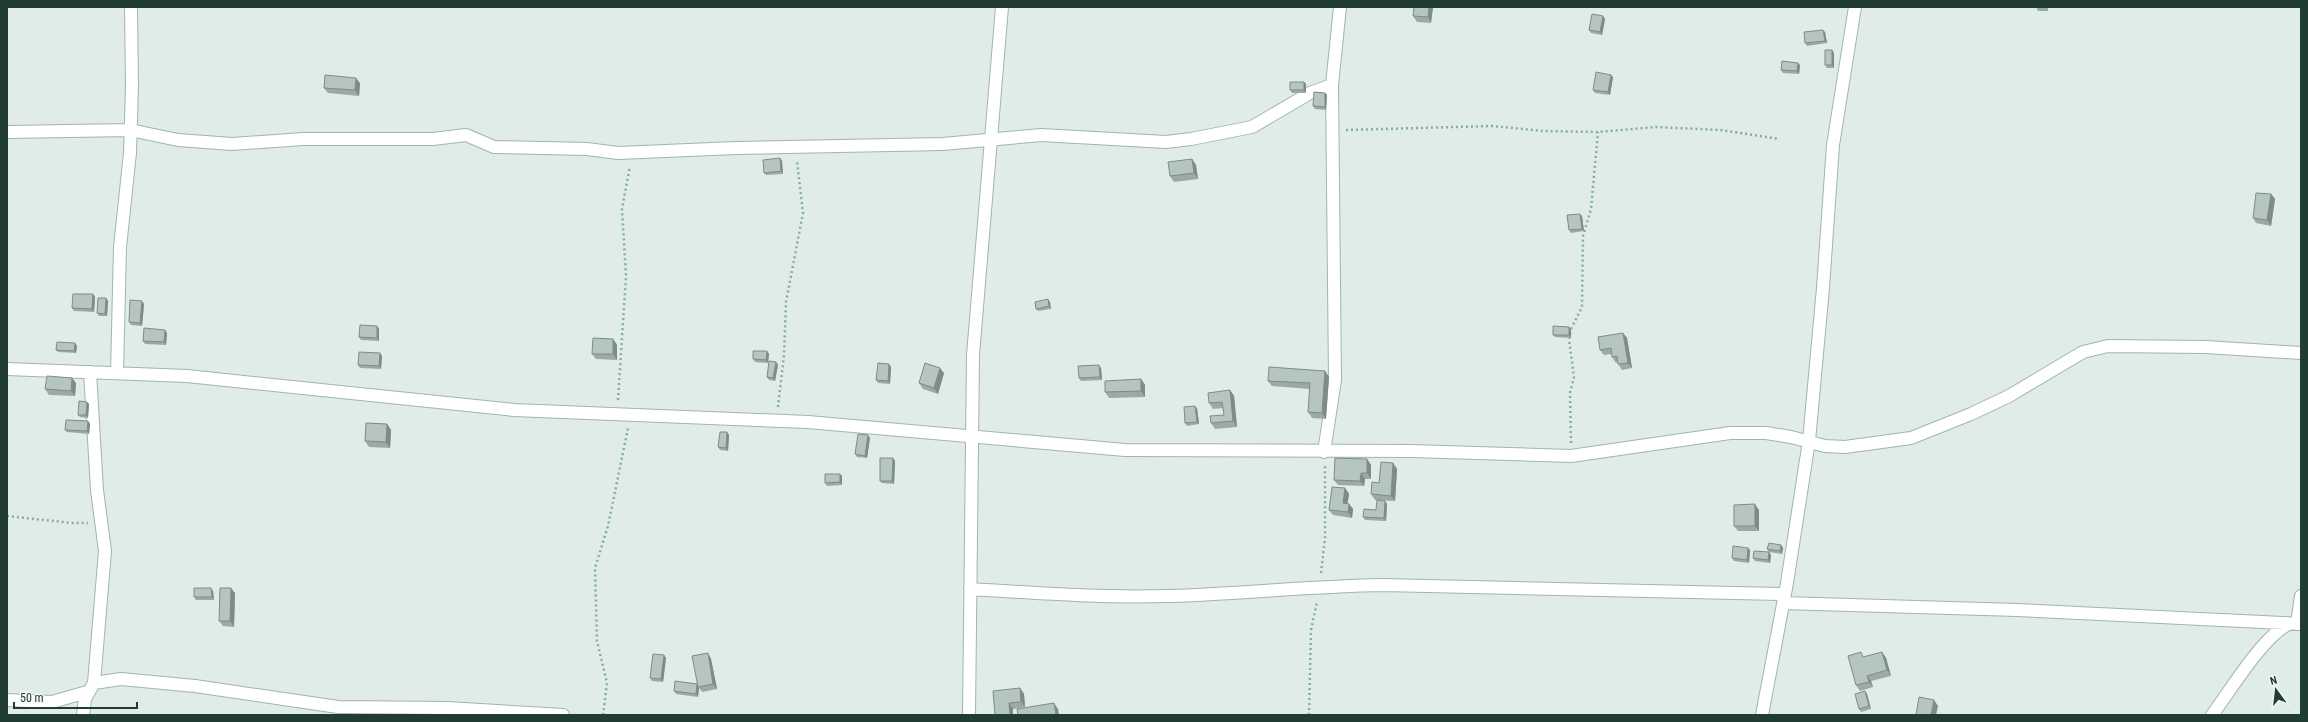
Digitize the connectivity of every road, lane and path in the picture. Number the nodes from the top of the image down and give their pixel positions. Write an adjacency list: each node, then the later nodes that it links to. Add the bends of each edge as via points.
1 (131, 7): 7 (street)
2 (1002, 7): 10 (street)
3 (1340, 7): 5 (street)
4 (1855, 7): 22 (street, via 1833,145)
5 (1332, 85): 6 (street); 10 (street, via 1310,93 1252,127 1191,139 1146,142 1088,136 1041,135)
6 (1332, 129): 9 (path, via 1364,131 1492,126 1543,131); 23 (street, via 1335,380)
7 (130, 130): 8 (street); 13 (street, via 178,140 232,144 303,139 433,139 466,134 494,147); 17 (street, via 120,246)
8 (7, 132)
9 (1598, 132): 11 (path, via 1656,127 1720,130); 24 (path, via 1590,209 1583,236 1582,307 1571,329 1570,339 1574,377 1570,393)
10 (990, 139): 12 (street, via 943,144); 21 (street, via 973,355)
11 (1780, 139)
12 (796, 146): 13 (street); 20 (path, via 803,213 786,302)
13 (632, 152): 18 (path, via 622,210 626,276)
14 (2301, 353): 22 (street, via 2206,347 2095,348 2083,352 2009,396 1930,432 1911,438 1845,447 1825,446)
15 (7, 369): 16 (street)
16 (90, 372): 17 (street); 26 (street)
17 (117, 373): 18 (street, via 187,376 514,410)
18 (617, 414): 19 (street)
19 (631, 414): 20 (street); 36 (path, via 608,526 595,568 597,641 607,683)
20 (777, 421): 21 (street)
21 (972, 438): 23 (street, via 1125,450); 28 (street)
22 (1809, 441): 24 (street, via 1766,433 1730,433); 30 (street)
23 (1324, 452): 24 (street); 27 (path, via 1325,538)
24 (1571, 456)
25 (7, 516): 26 (path, via 72,523)
26 (100, 523): 32 (street, via 105,551 104,577)
27 (1320, 586): 28 (street, via 1167,596 1053,594); 30 (street, via 1391,585); 38 (path, via 1311,630)
28 (970, 589): 37 (street)
29 (2301, 596): 31 (street)
30 (1783, 599): 31 (street); 39 (street)
31 (2295, 624): 40 (street, via 2280,628 2267,642)
32 (91, 688): 33 (street, via 52,702); 34 (street); 35 (street, via 121,679 195,686 338,707 447,708)
33 (7, 700)
34 (84, 715)
35 (563, 715)
36 (603, 715)
37 (969, 715)
38 (1309, 715)
39 (1762, 715)
40 (2212, 715)

